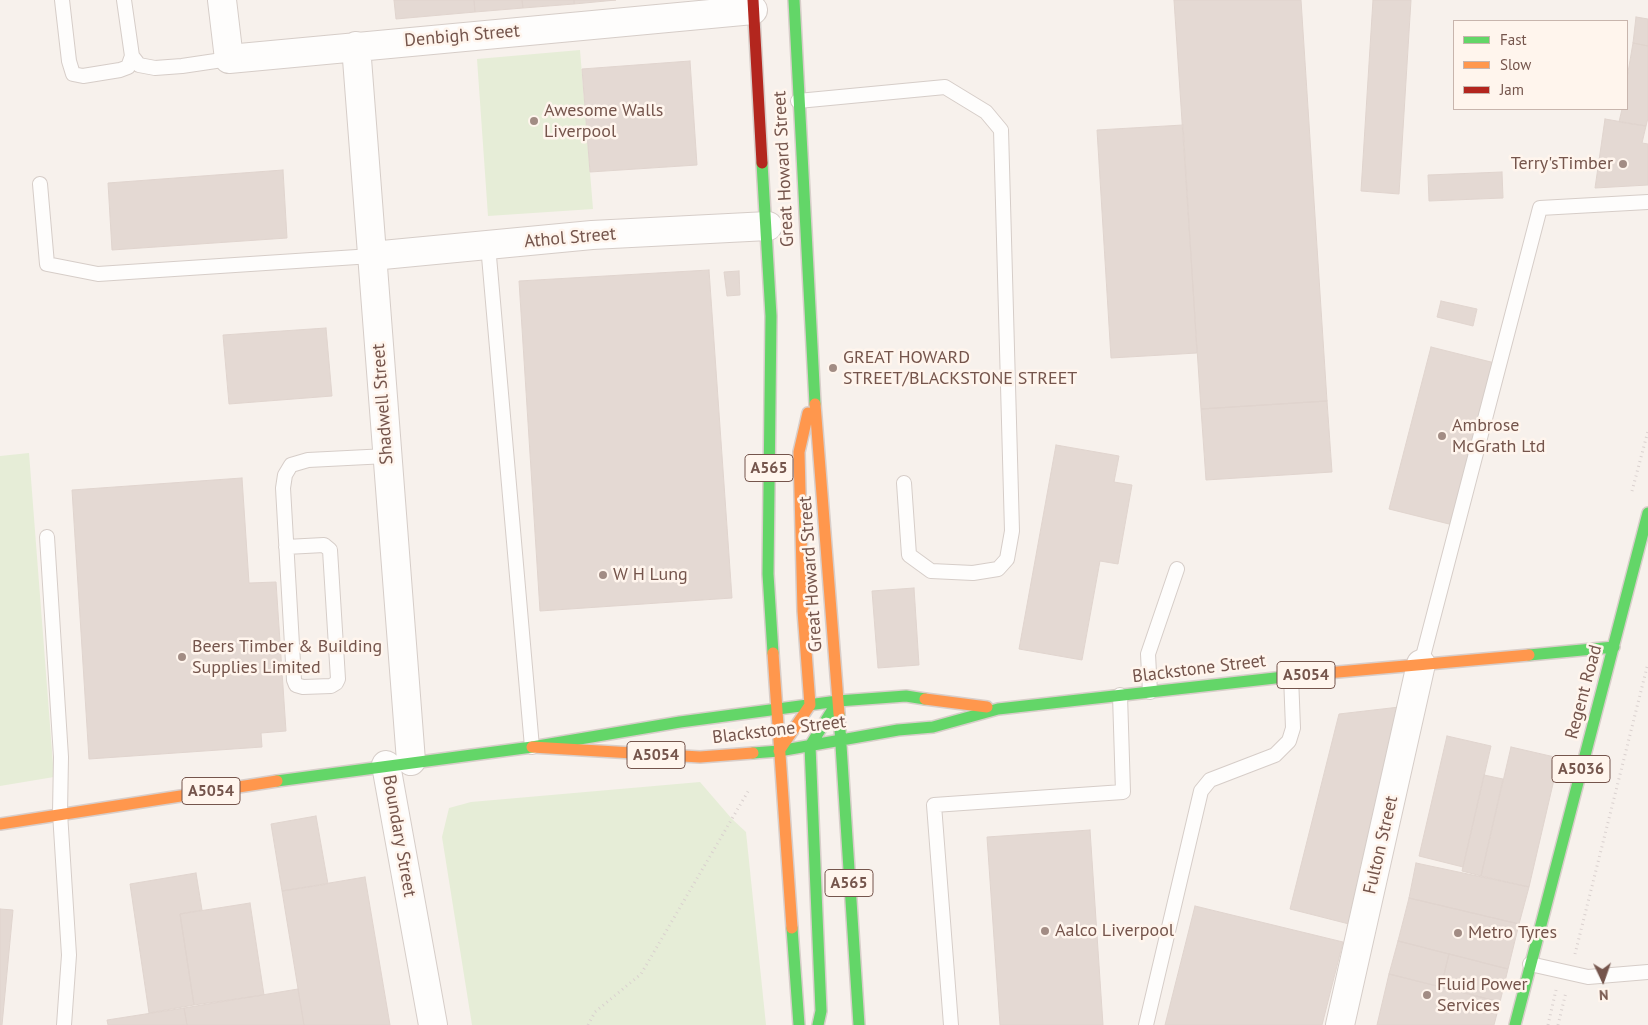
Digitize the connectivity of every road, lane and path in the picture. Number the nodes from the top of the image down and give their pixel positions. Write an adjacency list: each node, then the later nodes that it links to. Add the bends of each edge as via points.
1 (62, 0): 7 (lane, via 73,74 83,76 120,70 128,67)
2 (124, 0): 7 (lane)
3 (222, 0): 8 (street)
4 (794, 0): 9 (main road, Great Howard Street / A565)
5 (753, 5): 6 (street, Denbigh Street); 12 (main road, Great Howard Street / A565)
6 (356, 46): 8 (street, Denbigh Street); 14 (street, Shadwell Street)
7 (132, 56): 8 (lane, via 139,65 155,68)
8 (229, 59)
9 (798, 101): 15 (main road, Great Howard Street / A565); 17 (lane, via 945,87 986,112 1001,130 1012,531 1006,559 998,569 973,573 931,571 909,555)
10 (40, 184): 14 (lane, via 47,264 98,274)
11 (1648, 202): 24 (lane, via 1540,208)
12 (768, 226): 13 (street, Athol Street, via 592,235); 31 (main road, Great Howard Street / A565, via 771,316 768,574)
13 (488, 245): 14 (street, Athol Street); 34 (lane)
14 (372, 256): 16 (street, Shadwell Street)
15 (814, 386): 28 (main road, Great Howard Street / A565); 29 (main road, via 799,452 803,611)
16 (387, 456): 20 (lane, via 308,460 292,465 285,475 283,488); 36 (street, Shadwell Street)
17 (904, 483)
18 (1648, 513): 22 (main road, Regent Road / A5036)
19 (47, 537): 38 (lane, via 61,757)
20 (286, 547): 20 (lane, via 324,545 330,550 338,679 331,686 303,687 296,685 294,680)
21 (1177, 569): 26 (lane, via 1148,654)
22 (1614, 647): 24 (main road, Blackstone Street / A5054); 40 (main road, Regent Road / A5036)
23 (1648, 663): 42 (path)
24 (1421, 664): 25 (main road, Blackstone Street / A5054); 51 (street, Fulton Street)
25 (1291, 676): 26 (main road, Blackstone Street / A5054); 50 (lane, via 1293,728 1289,740 1275,756 1210,780 1201,791)
26 (1150, 692): 27 (main road, Blackstone Street / A5054)
27 (1120, 695): 30 (main road, Blackstone Street / A5054); 49 (lane, via 1123,792 934,805)
28 (838, 700): 29 (main road, Blackstone Street / A5054); 30 (main road, Blackstone Street / A5054, via 906,696); 32 (main road, Great Howard Street / A565); 33 (main road)
29 (810, 705): 31 (main road, Blackstone Street / A5054); 35 (main road)
30 (998, 709): 32 (main road, Blackstone Street / A5054, via 933,727)
31 (776, 711): 34 (main road, Blackstone Street / A5054, via 680,722); 35 (main road, Great Howard Street / A565)
32 (841, 740): 33 (main road, Blackstone Street / A5054); 48 (main road, Great Howard Street / A565)
33 (810, 746): 35 (main road, Blackstone Street / A5054); 47 (main road, via 821,1011)
34 (532, 747): 35 (main road, Blackstone Street / A5054, via 700,757); 36 (main road, Blackstone Street / A5054)
35 (779, 751): 46 (main road, Great Howard Street / A565)
36 (399, 763): 38 (main road, Boundary Street / A5054); 44 (street, Boundary Street)
37 (750, 788): 45 (path, via 641,974 595,1012)
38 (60, 813): 39 (main road, Boundary Street / A5054); 43 (lane, via 69,955)
39 (0, 824)
40 (1530, 964): 42 (lane); 52 (main road, Regent Road / A5036)
41 (1648, 972): 42 (lane, via 1588,977)
42 (1570, 973): 53 (path)
43 (64, 1025)
44 (433, 1025)
45 (588, 1025)
46 (799, 1025)
47 (818, 1025)
48 (859, 1025)
49 (951, 1025)
50 (1146, 1025)
51 (1340, 1025)
52 (1515, 1025)
53 (1558, 1025)

